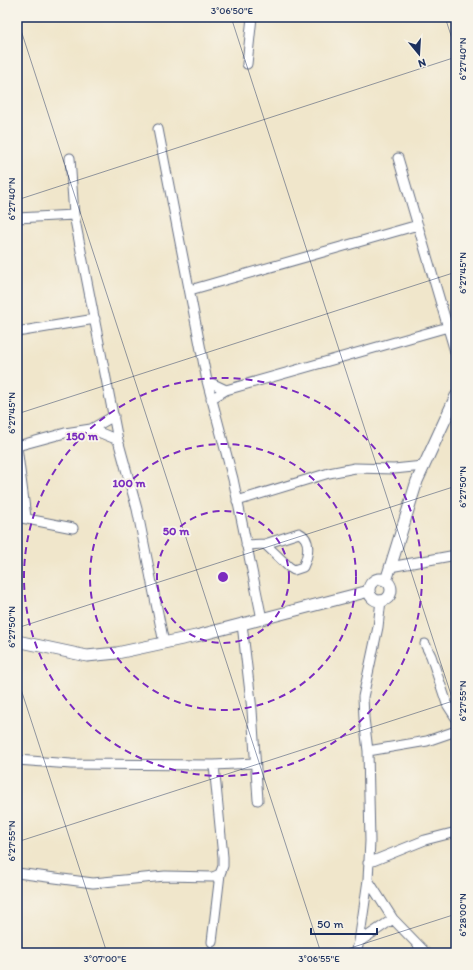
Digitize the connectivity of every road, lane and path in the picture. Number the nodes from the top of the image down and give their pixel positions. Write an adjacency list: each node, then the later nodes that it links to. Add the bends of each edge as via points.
1 (252, 17): 2 (street)
2 (247, 64)
3 (158, 129): 9 (street)
4 (70, 158): 6 (street)
5 (398, 158): 8 (street)
6 (74, 215): 7 (street); 10 (street)
7 (17, 218)
8 (418, 225): 9 (street); 11 (street)
9 (190, 290): 14 (street)
10 (95, 319): 12 (street); 18 (street)
11 (448, 327): 13 (street); 15 (street)
12 (17, 332)
13 (456, 355)
14 (207, 381): 15 (street); 17 (street)
15 (226, 390): 17 (street)
16 (456, 396): 22 (street)
17 (211, 399): 23 (street)
18 (114, 416): 19 (street); 20 (street)
19 (91, 429): 20 (street); 21 (street)
20 (118, 440): 36 (street, via 137,509)
21 (17, 447): 24 (street)
22 (423, 466): 23 (street, via 355,468 329,473); 29 (street)
23 (237, 501): 27 (street)
24 (22, 517): 25 (street)
25 (73, 528)
26 (265, 544): 26 (street, via 300,532 306,538 308,548 302,567 294,570); 27 (street)
27 (246, 545): 33 (street)
28 (456, 555): 29 (street)
29 (390, 567): 30 (street)
30 (386, 580): 31 (street, via 372,582); 32 (street, via 391,592)
31 (369, 591): 32 (street, via 373,598); 33 (street)
32 (381, 600): 40 (street, via 363,697)
33 (262, 619): 34 (street)
34 (242, 624): 36 (street); 42 (street)
35 (17, 641): 36 (street, via 87,656 117,653)
36 (164, 642)
37 (425, 644): 38 (street, via 447,704)
38 (456, 718)
39 (456, 732): 40 (street, via 427,741)
40 (368, 751): 46 (street)
41 (17, 760): 43 (street, via 71,764)
42 (255, 763): 43 (street); 44 (street)
43 (214, 765): 48 (street, via 223,857)
44 (258, 800)
45 (456, 832): 46 (street, via 425,840)
46 (368, 863): 49 (street)
47 (17, 872): 48 (street, via 93,883 165,876 213,877)
48 (220, 874): 51 (street)
49 (368, 880): 50 (street); 52 (street)
50 (393, 919): 52 (street); 54 (street)
51 (212, 942)
52 (359, 942): 53 (street)
53 (356, 953)
54 (426, 953)

